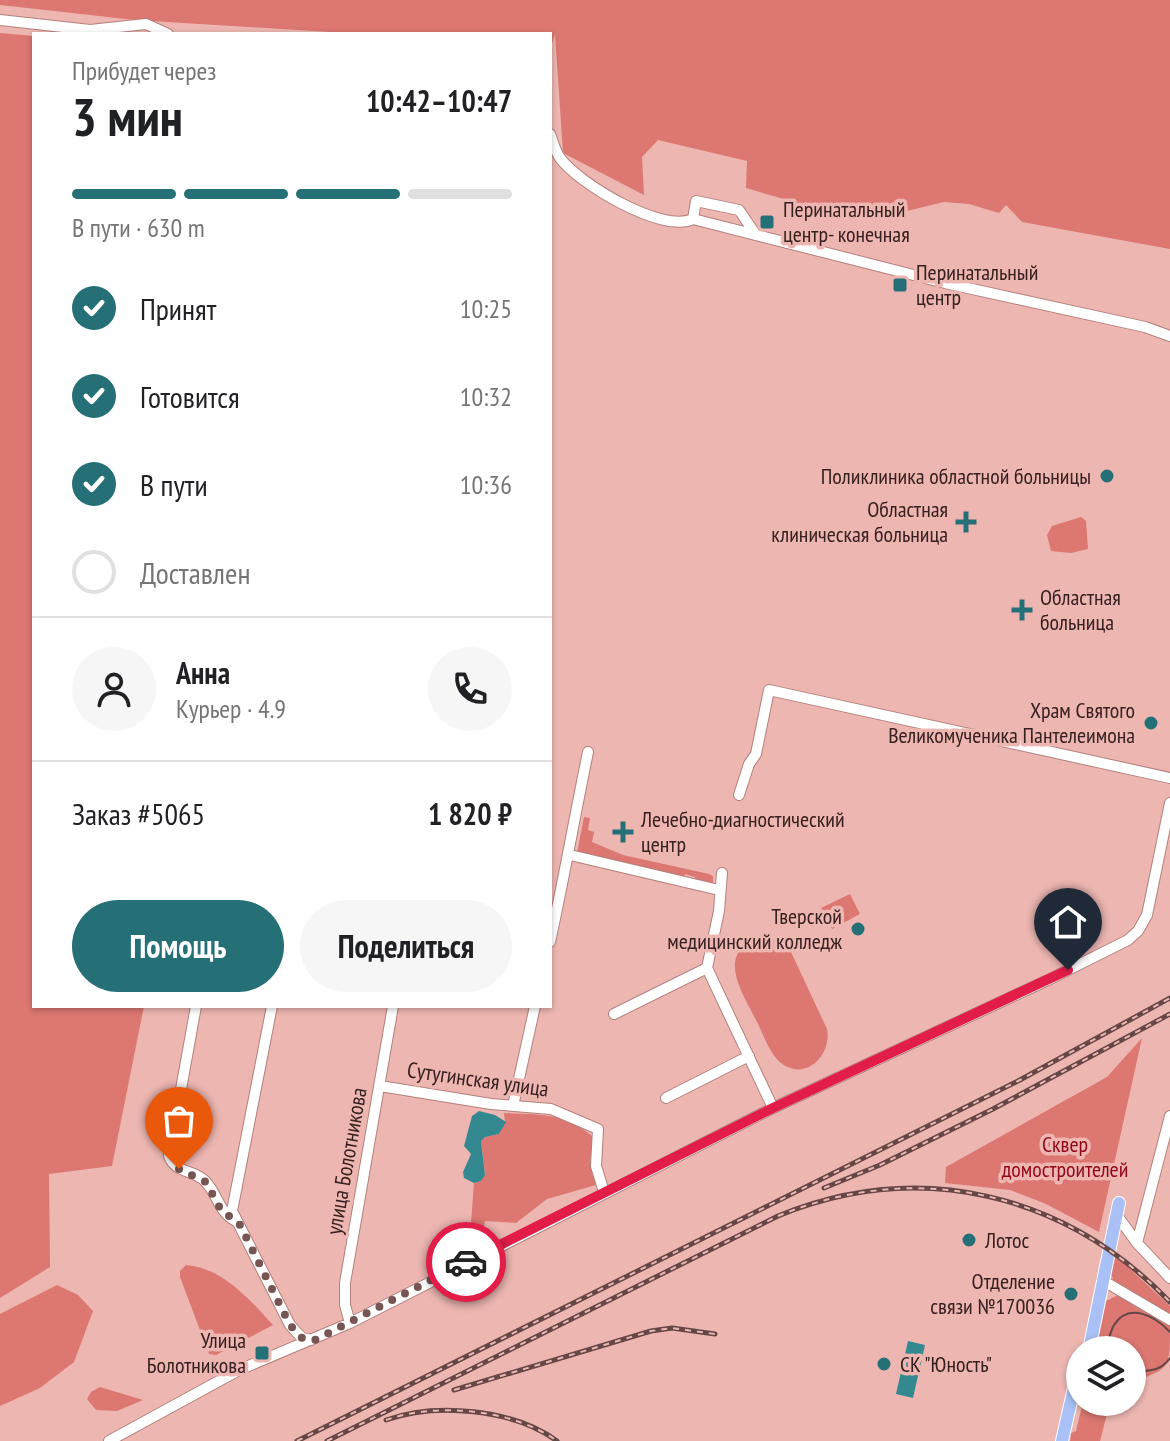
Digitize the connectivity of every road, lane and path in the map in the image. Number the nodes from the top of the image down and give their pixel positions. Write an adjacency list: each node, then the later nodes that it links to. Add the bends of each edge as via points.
1 (0, 20): 2 (street, via 90,30 146,24)
2 (164, 32)
3 (552, 139): 4 (street, via 573,172 646,216 685,223)
4 (693, 219): 5 (street); 5 (street, via 696,201 739,210)
5 (756, 235): 6 (street)
6 (1145, 327): 7 (street); 8 (street)
7 (1170, 330)
8 (1170, 336)
9 (588, 752): 13 (street)
10 (1170, 778): 11 (street, via 769,690 756,754)
11 (739, 795)
12 (1170, 803): 27 (street, via 1147,915 1131,938)
13 (570, 855): 15 (street); 16 (street)
14 (722, 873): 15 (street)
15 (719, 890): 17 (street)
16 (552, 933)
17 (707, 968): 22 (street); 23 (street)
18 (196, 1008): 31 (street, via 169,1156 179,1169 206,1182 222,1212)
19 (272, 1008): 31 (street, via 232,1211)
20 (393, 1008): 24 (street, улица Болотникова)
21 (535, 1008): 26 (street)
22 (614, 1014)
23 (749, 1056): 25 (street); 27 (street)
24 (380, 1086): 26 (street, Сутугинская улица); 38 (street, улица Болотникова, via 345,1283)
25 (666, 1098)
26 (513, 1106): 29 (street, Сутугинская улица, via 562,1112 598,1129 596,1166)
27 (773, 1108): 29 (street)
28 (1170, 1116): 32 (street)
29 (604, 1192): 38 (street)
30 (1118, 1209): 32 (street); 34 (main road)
31 (238, 1221): 41 (street, via 290,1325)
32 (1137, 1243): 33 (street)
33 (1170, 1278)
34 (1102, 1280): 35 (street); 36 (main road); 39 (main road)
35 (1126, 1293): 36 (street, via 1111,1293); 37 (street)
36 (1100, 1303): 40 (main road)
37 (1170, 1320)
38 (350, 1323): 41 (street)
39 (1088, 1336)
40 (1090, 1336)
41 (313, 1341): 43 (street, via 239,1370)
42 (1071, 1416): 44 (main road)
43 (109, 1441)
44 (1065, 1441)

